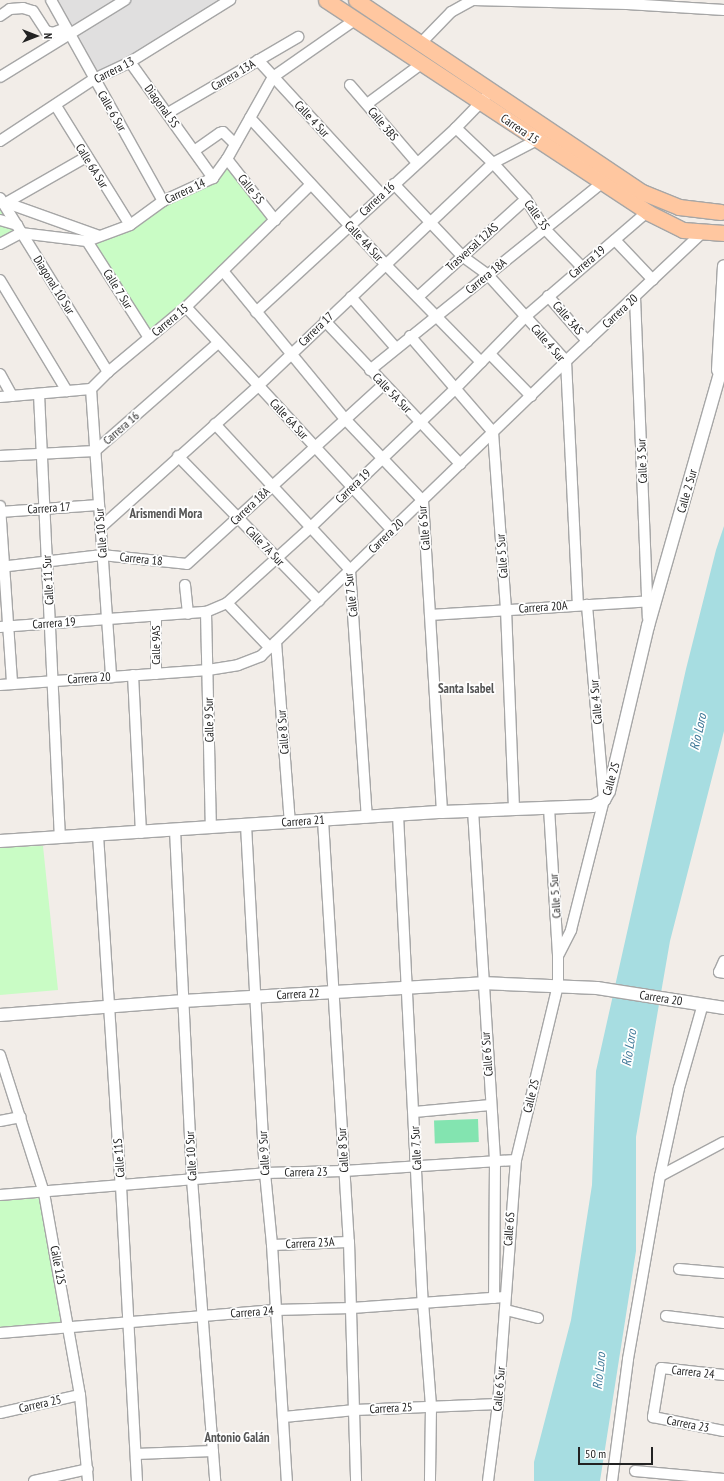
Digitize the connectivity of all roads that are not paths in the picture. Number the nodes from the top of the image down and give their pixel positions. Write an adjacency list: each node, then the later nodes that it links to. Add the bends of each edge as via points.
1 (51, 0): 11 (street, Calle 6 Sur)
2 (125, 0): 11 (street)
3 (230, 0): 15 (street, Carrera 13)
4 (326, 0): 10 (main road, Carrera 15)
5 (356, 0): 13 (main road, Carrera 15)
6 (627, 2): 7 (street); 13 (street, via 473,0 451,12)
7 (683, 4): 8 (street)
8 (724, 10)
9 (0, 16): 11 (street, via 10,9 23,8 33,11 46,32)
10 (356, 19): 16 (main road, Carrera 15); 18 (street, Carrera 14)
11 (68, 32): 17 (street); 19 (street, Calle 6 Sur)
12 (298, 37): 14 (street, Carrera 13A)
13 (421, 43): 21 (main road, Carrera 15)
14 (258, 60): 18 (street, Calle 4 Sur); 25 (street, Carrera 13A)
15 (130, 62): 19 (street, Carrera 13); 25 (street, Diagonal 5S)
16 (421, 64): 22 (main road, Carrera 15); 23 (street)
17 (0, 77)
18 (273, 77): 26 (street, Carrera 14); 40 (street, Calle 4 Sur)
19 (94, 79): 24 (street, Carrera 13); 43 (street, Calle 6 Sur)
20 (350, 84): 23 (street, Calle 3BS)
21 (491, 89): 22 (street, Carrera 16); 44 (main road, Carrera 15, via 642,192 679,207)
22 (482, 103): 27 (street, Carrera 16); 28 (main road, Carrera 15)
23 (367, 104): 34 (street, Calle 3BS)
24 (56, 106): 29 (street, Carrera 13); 32 (street, Calle 6A Sur)
25 (168, 113): 31 (street, Diagonal 5S)
26 (250, 118): 30 (street, Carrera 14); 38 (street, Calle 4A Sur)
27 (456, 128): 34 (street, Carrera 16); 35 (street)
28 (537, 140): 35 (street, Carrera 17); 37 (main road, Carrera 15)
29 (0, 141)
30 (235, 144): 31 (street, via 223,132); 33 (street, Carrera 14)
31 (194, 150): 36 (street)
32 (86, 157): 42 (street); 49 (street, Calle 6A Sur)
33 (227, 159): 36 (street, Carrera 14); 47 (street, Calle 5S)
34 (417, 163): 39 (street, Carrera 16)
35 (493, 163): 41 (street, Calle 3S); 48 (street, Carrera 17)
36 (213, 178): 43 (street, Carrera 14)
37 (602, 183): 45 (main road, Carrera 15); 51 (street, Carrera 18A)
38 (311, 184): 47 (street, Carrera 15); 50 (street, Calle 4A Sur)
39 (394, 184): 40 (street, Carrera 16); 48 (street, Calle 4 Sur)
40 (382, 195): 50 (street, Carrera 16)
41 (526, 199): 51 (street, Calle 3S); 59 (street, Trasversal 12AS)
42 (4, 201): 52 (street, Diagonal 10 Sur); 55 (street)
43 (163, 201): 49 (street, Carrera 14)
44 (723, 209): 54 (main road, via 721,225)
45 (647, 212): 53 (main road, Carrera 15, via 683,230); 56 (street, Carrera 19)
46 (0, 220): 52 (street, Carrera 14)
47 (276, 220): 63 (street, Carrera 15)
48 (430, 222): 59 (street, Calle 4 Sur); 60 (street, Carrera 17)
49 (130, 225): 55 (street, Carrera 14)
50 (349, 225): 60 (street, Calle 4A Sur); 72 (street, Carrera 16)
51 (544, 228): 61 (street, Calle 3S); 64 (street, Carrera 18A)
52 (19, 229): 57 (street, Carrera 14); 58 (street); 87 (street, Diagonal 10 Sur)
53 (702, 233): 54 (main road, Carrera 15); 66 (street, Carrera 20)
54 (724, 233)
55 (99, 236): 57 (street, Carrera 14)
56 (615, 240): 61 (street, Carrera 19); 66 (street)
57 (87, 241): 77 (street, Calle 7 Sur)
58 (0, 244)
59 (462, 256): 64 (street, Calle 4 Sur); 67 (street, Trasversal 12AS)
60 (386, 265): 67 (street, Calle 4A Sur); 69 (street, Carrera 17)
61 (581, 266): 68 (street, Carrera 19)
62 (724, 266): 89 (street, Calle 2 Sur)
63 (223, 271): 71 (street, Carrera 15); 72 (street, Calle 6 Sur)
64 (488, 274): 73 (street, Carrera 18A); 74 (street, Calle 4 Sur)
65 (0, 280): 94 (street)
66 (653, 280): 70 (street, Carrera 20)
67 (419, 296): 73 (street, Calle 4A Sur)
68 (548, 296): 74 (street, Carrera 19); 78 (street, Calle 3AS)
69 (351, 297): 75 (street, Carrera 17); 80 (street)
70 (635, 297): 78 (street, Carrera 20); 129 (street, Calle 3 Sur)
71 (186, 307): 77 (street, Carrera 15); 79 (street, Calle 6A Sur)
72 (256, 312): 81 (street, Calle 6 Sur)
73 (436, 317): 76 (street, Carrera 18A); 85 (street, Calle 4A Sur)
74 (525, 317): 82 (street, Carrera 19); 84 (street, Calle 4 Sur)
75 (325, 321): 81 (street, Carrera 17); 86 (street, Calle 5A Sur)
76 (410, 336): 80 (street, Carrera 18A); 93 (street)
77 (148, 338): 87 (street, Carrera 15)
78 (587, 340): 84 (street, Carrera 20)
79 (218, 343): 91 (street, Calle 6A Sur); 104 (street, Carrera 16)
80 (396, 348): 86 (street, Carrera 18A)
81 (292, 352): 91 (street, Carrera 17); 99 (street, Calle 6 Sur)
82 (490, 354): 85 (street, Carrera 19); 97 (street)
83 (724, 360): 89 (street, Calle 2 Sur)
84 (566, 361): 97 (street, Carrera 20); 131 (street, Calle 4 Sur)
85 (482, 362): 93 (street, Carrera 19)
86 (370, 370): 90 (street, Calle 5A Sur)
87 (108, 372): 92 (street, Carrera 15)
88 (0, 374): 96 (street)
89 (718, 381): 129 (street, Calle 2 Sur)
90 (384, 384): 99 (street, Carrera 18A); 100 (street, Calle 5A Sur)
91 (258, 386): 101 (street, Carrera 17); 103 (street, Calle 6A Sur)
92 (91, 389): 94 (street); 104 (street, Calle 10 Sur)
93 (455, 389): 100 (street, Carrera 19); 102 (street)
94 (67, 391): 95 (street)
95 (39, 394): 96 (street); 105 (street, Calle 11 Sur)
96 (12, 396): 98 (street)
97 (531, 396): 102 (street, Carrera 20)
98 (0, 397)
99 (345, 419): 103 (street, Carrera 18A); 108 (street, Calle 6 Sur)
100 (420, 421): 108 (street, Carrera 19); 109 (street, Calle 5A Sur)
101 (215, 424): 107 (street, Carrera 17); 110 (street, Calle 7 Sur)
102 (493, 432): 109 (street, Carrera 20); 132 (street, Calle 5 Sur)
103 (315, 447): 110 (street, Carrera 18A); 111 (street, Calle 6A Sur)
104 (95, 451): 105 (street, Carrera 16); 113 (street, Calle 10 Sur)
105 (42, 453): 106 (street, Carrera 16); 115 (street, Calle 11 Sur)
106 (0, 456)
107 (178, 456): 117 (street, Calle 7A Sur); 119 (street, Carrera 17)
108 (382, 457): 111 (street, Carrera 19); 112 (street, Calle 6 Sur)
109 (460, 464): 112 (street, Carrera 20)
110 (272, 486): 117 (street, Carrera 18A); 118 (street, Calle 7 Sur)
111 (352, 487): 118 (street, Carrera 19); 120 (street, Calle 6A Sur)
112 (423, 501): 120 (street, Carrera 20); 135 (street, Calle 6 Sur)
113 (98, 504): 115 (street, Carrera 17); 119 (street, Calle 10 Sur)
114 (0, 506): 116 (street)
115 (44, 508): 116 (street, Carrera 17); 123 (street, Calle 11 Sur)
116 (0, 512): 125 (street)
117 (238, 517): 122 (street, Calle 7A Sur); 124 (street, Carrera 18A)
118 (311, 527): 122 (street, Carrera 19); 126 (street, Calle 7 Sur)
119 (100, 528): 121 (street, Calle 10 Sur)
120 (392, 530): 126 (street, Carrera 20)
121 (102, 555): 123 (street, Carrera 18); 124 (street, Carrera 18); 137 (street, Calle 10 Sur)
122 (277, 558): 128 (street, Calle 7A Sur); 130 (street, Carrera 19)
123 (47, 562): 125 (street, Carrera 18); 138 (street, Calle 11 Sur)
124 (187, 564)
125 (2, 567): 139 (street)
126 (350, 570): 128 (street, Carrera 20); 154 (street, Calle 7 Sur)
127 (185, 585): 134 (street)
128 (319, 601): 140 (street, Carrera 20)
129 (651, 601): 131 (street, Carrera 20A); 148 (street, Calle 2S, via 648,626 609,791)
130 (226, 603): 133 (street, Carrera 19); 140 (street)
131 (582, 605): 132 (street, Carrera 20A); 148 (street, Calle 4 Sur)
132 (506, 610): 135 (street, Carrera 20A); 150 (street, Calle 5 Sur)
133 (206, 612): 134 (street, Carrera 19); 141 (street, Calle 9 Sur)
134 (188, 614): 136 (street, Carrera 19)
135 (431, 615): 152 (street, Calle 6 Sur)
136 (156, 616): 137 (street, Carrera 19); 142 (street, Calle 9AS)
137 (107, 620): 138 (street, Carrera 19); 144 (street, Calle 10 Sur)
138 (50, 624): 139 (street, Carrera 19); 145 (street, Calle 11 Sur)
139 (4, 627): 146 (street)
140 (273, 645): 141 (street, Carrera 20, via 261,656 238,665); 156 (street, Calle 8 Sur)
141 (208, 670): 142 (street, Carrera 20); 158 (street, Calle 9 Sur)
142 (156, 674): 143 (street, Carrera 20)
143 (133, 675): 144 (street, Carrera 20); 160 (street)
144 (111, 677): 145 (street, Carrera 20)
145 (52, 681): 146 (street, Carrera 20); 162 (street, Calle 11 Sur)
146 (12, 684): 147 (street, Carrera 20)
147 (0, 685)
148 (604, 800): 149 (street, Carrera 21, via 593,806); 164 (street, Calle 2S, via 571,930)
149 (549, 807): 150 (street, Carrera 21); 164 (street, Calle 5 Sur)
150 (514, 808): 151 (street, Carrera 21)
151 (473, 810): 152 (street, Carrera 21); 167 (street, Calle 6 Sur)
152 (442, 812): 153 (street, Carrera 21)
153 (398, 815): 154 (street, Carrera 21); 169 (street, Calle 7 Sur)
154 (366, 817): 155 (street, Carrera 21)
155 (323, 820): 156 (street, Carrera 21); 171 (street, Calle 8 Sur)
156 (290, 822): 157 (street, Carrera 21)
157 (246, 825): 158 (street, Carrera 21); 172 (street, Calle 9 Sur)
158 (211, 827): 159 (street, Carrera 21)
159 (175, 830): 160 (street, Carrera 21); 173 (street, Calle 10 Sur)
160 (141, 833): 161 (street, Carrera 21)
161 (98, 836): 162 (street, Carrera 21); 175 (street, Calle 11S)
162 (60, 838): 163 (street, Carrera 21)
163 (0, 841)
164 (558, 955): 168 (street, Calle 5 Sur)
165 (724, 961): 166 (street)
166 (722, 972)
167 (482, 983): 168 (street, Carrera 22); 169 (street, Carrera 22); 179 (street, Calle 6 Sur)
168 (558, 985): 170 (street, Carrera 22); 184 (street, Calle 2S)
169 (407, 987): 171 (street, Carrera 22); 180 (street, Calle 7 Sur)
170 (597, 988): 174 (street, Carrera 20)
171 (334, 992): 172 (street, Carrera 22); 187 (street, Calle 8 Sur)
172 (256, 996): 173 (street, Carrera 22); 188 (street, Calle 9 Sur)
173 (184, 1001): 175 (street, Carrera 22); 190 (street, Calle 10 Sur)
174 (703, 1004): 176 (street, Carrera 20); 189 (street, via 679,1088)
175 (108, 1007): 177 (street, Carrera 22); 191 (street, Calle 11S)
176 (724, 1008)
177 (0, 1016)
178 (0, 1055): 181 (street, Calle 12S)
179 (491, 1105): 180 (street); 185 (street, Calle 6 Sur)
180 (414, 1112): 186 (street, Calle 7 Sur)
181 (20, 1117): 182 (street); 192 (street, Calle 12S)
182 (0, 1121)
183 (724, 1142): 189 (street)
184 (516, 1160): 185 (street, Carrera 23); 198 (street, Calle 6S)
185 (495, 1161): 186 (street, Carrera 23); 199 (street, Calle 6 Sur)
186 (417, 1165): 187 (street, Carrera 23); 200 (street, Calle 7 Sur)
187 (344, 1171): 188 (street, Carrera 23); 194 (street, Calle 8 Sur)
188 (265, 1173): 190 (street, Carrera 23); 195 (street, Calle 9 Sur)
189 (660, 1176): 233 (street, via 628,1359)
190 (192, 1179): 191 (street, Carrera 23); 204 (street, Calle 10 Sur)
191 (121, 1186): 192 (street, Carrera 23); 207 (street, Calle 11S)
192 (44, 1193): 193 (street, Carrera 23); 209 (street, Calle 12S)
193 (0, 1195)
194 (349, 1242): 195 (street, Carrera 23A); 201 (street, Calle 8 Sur)
195 (272, 1245): 202 (street, Calle 9 Sur)
196 (679, 1269): 197 (street)
197 (724, 1272)
198 (505, 1297): 199 (street, Carrera 24); 203 (street, Calle 6 Sur)
199 (494, 1298): 200 (street, Carrera 24)
200 (423, 1302): 201 (street, Carrera 24); 214 (street, Calle 7 Sur)
201 (352, 1308): 202 (street, Carrera 24); 215 (street, Calle 8 Sur)
202 (276, 1310): 204 (street, Carrera 24); 217 (street, Calle 9 Sur)
203 (506, 1310): 206 (street); 213 (street, Calle 6 Sur)
204 (203, 1316): 207 (street, Carrera 24); 220 (street, Calle 10 Sur)
205 (666, 1316): 208 (street)
206 (538, 1318)
207 (129, 1322): 209 (street, Carrera 24); 221 (street, Calle 11S)
208 (724, 1323)
209 (70, 1327): 210 (street, Carrera 24); 212 (street, Calle 12S)
210 (0, 1333)
211 (724, 1375): 218 (street, Carrera 24, via 661,1368)
212 (80, 1395): 216 (street, Carrera 25); 222 (street, Calle 12S)
213 (498, 1404): 214 (street, Carrera 25); 232 (street, Calle 6 Sur)
214 (431, 1406): 215 (street, Carrera 25); 231 (street, Calle 7 Sur)
215 (355, 1410): 217 (street, Carrera 25); 230 (street, Calle 8 Sur)
216 (0, 1413)
217 (284, 1417): 229 (street, Calle 9 Sur)
218 (653, 1417): 219 (street, Carrera 23)
219 (724, 1431)
220 (213, 1451): 221 (street); 228 (street, Calle 10 Sur)
221 (136, 1454): 227 (street, Calle 11S)
222 (88, 1469): 225 (street); 226 (street, Calle 12S)
223 (635, 1471): 224 (street)
224 (724, 1479)
225 (34, 1481)
226 (88, 1481)
227 (137, 1481)
228 (215, 1481)
229 (287, 1481)
230 (356, 1481)
231 (430, 1481)
232 (488, 1481)
233 (612, 1481)

